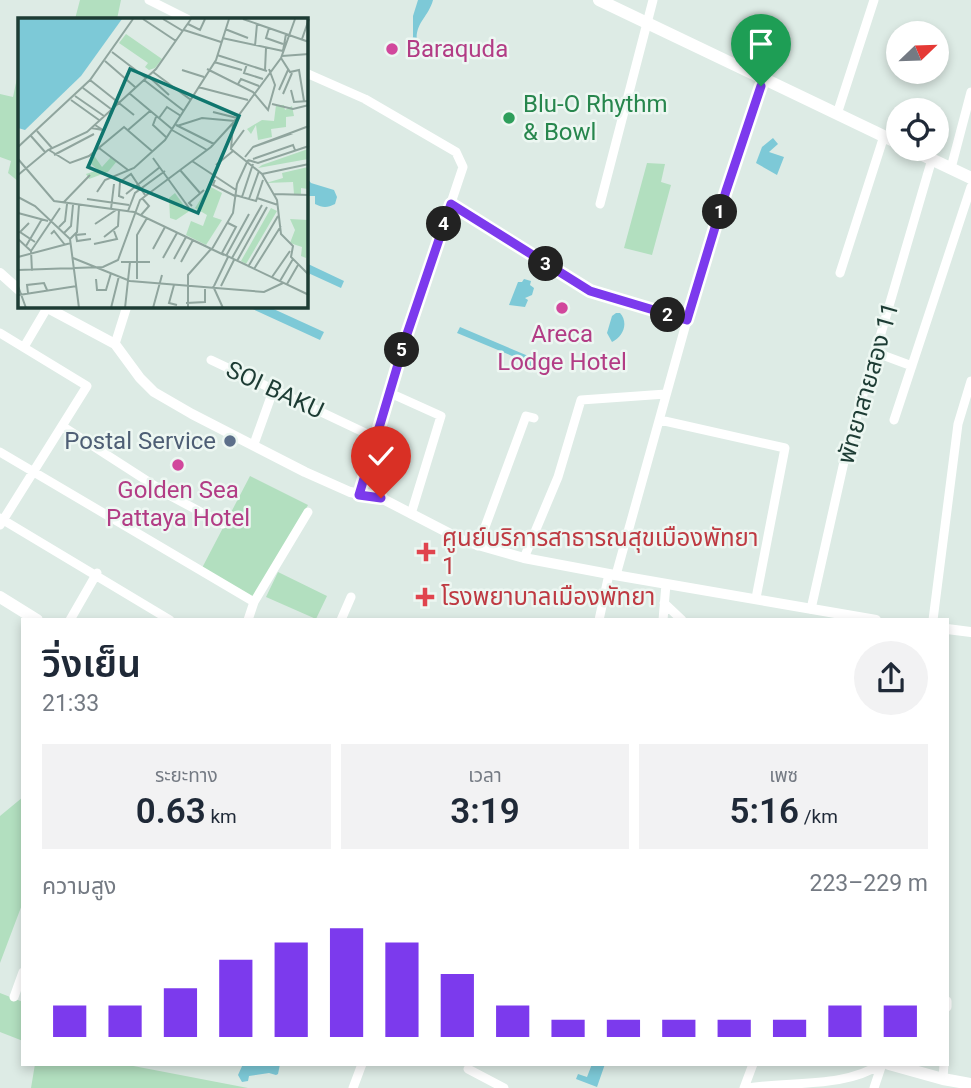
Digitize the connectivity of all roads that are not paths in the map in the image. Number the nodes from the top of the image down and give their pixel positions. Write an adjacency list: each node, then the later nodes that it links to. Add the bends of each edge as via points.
1 (149, 0): 5 (street)
2 (599, 0): 6 (main road)
3 (653, 0): 6 (street)
4 (874, 0): 10 (street)
5 (185, 18)
6 (648, 21): 8 (main road); 18 (street)
7 (308, 75): 17 (street, via 365,99 456,152 463,167)
8 (763, 80): 10 (main road); 25 (street)
9 (971, 92): 14 (street)
10 (837, 114): 11 (main road)
11 (884, 136): 19 (street)
12 (931, 161): 29 (street, พัทยาสายสอง 11)
13 (936, 161): 14 (main road)
14 (951, 168): 15 (main road)
15 (971, 178)
16 (971, 187): 31 (street)
17 (451, 204): 25 (street, via 590,291); 34 (street)
18 (600, 204)
19 (840, 273)
20 (0, 274): 21 (street)
21 (18, 289)
22 (45, 308): 28 (street)
23 (48, 308): 27 (street)
24 (126, 308): 27 (street)
25 (687, 320): 35 (street)
26 (0, 333): 28 (street)
27 (115, 344): 41 (street, via 154,392)
28 (24, 347): 39 (street, via 87,386)
29 (877, 353): 31 (street); 59 (street, พัทยาสายสอง 11, via 846,453)
30 (211, 360): 33 (street, SOI BAKU)
31 (912, 366): 38 (street)
32 (971, 381): 69 (street, via 957,424)
33 (273, 390): 40 (street, SOI BAKU); 41 (street)
34 (390, 393): 40 (street); 46 (street, via 441,416)
35 (666, 394): 37 (street); 50 (street, via 581,400 558,477)
36 (534, 418): 49 (street, via 526,416)
37 (660, 420): 52 (street); 56 (street, via 785,448)
38 (894, 420)
39 (62, 426): 43 (street); 48 (street)
40 (376, 438): 44 (street)
41 (254, 444): 44 (street)
42 (0, 452): 43 (street)
43 (34, 471): 47 (street); 57 (street)
44 (359, 495): 46 (street, via 381,498)
45 (308, 512): 57 (street)
46 (411, 514): 49 (street)
47 (1, 521): 51 (street)
48 (223, 524)
49 (478, 545): 50 (street)
50 (524, 558): 52 (street)
51 (97, 573): 61 (street); 62 (street)
52 (613, 575): 53 (street); 65 (street)
53 (666, 584): 56 (street); 58 (street)
54 (0, 597): 60 (main road)
55 (351, 597): 64 (street)
56 (756, 598): 59 (street)
57 (254, 603): 63 (street)
58 (664, 603): 66 (street); 67 (street)
59 (811, 609): 68 (street)
60 (34, 618)
61 (71, 618)
62 (167, 618)
63 (249, 618)
64 (342, 618)
65 (600, 618)
66 (663, 618)
67 (679, 618)
68 (847, 618)
69 (933, 618)
70 (949, 629): 71 (street)
71 (971, 632)
72 (21, 977): 73 (street)
73 (13, 997)
74 (361, 1066): 83 (street)
75 (752, 1066): 85 (street)
76 (879, 1066): 85 (street, via 869,1074 833,1083)
77 (880, 1066): 86 (street)
78 (944, 1066): 81 (street)
79 (909, 1067): 81 (main road)
80 (468, 1069): 84 (street)
81 (943, 1079): 82 (main road)
82 (971, 1084)
83 (353, 1088)
84 (504, 1088)
85 (746, 1088)
86 (874, 1088)

